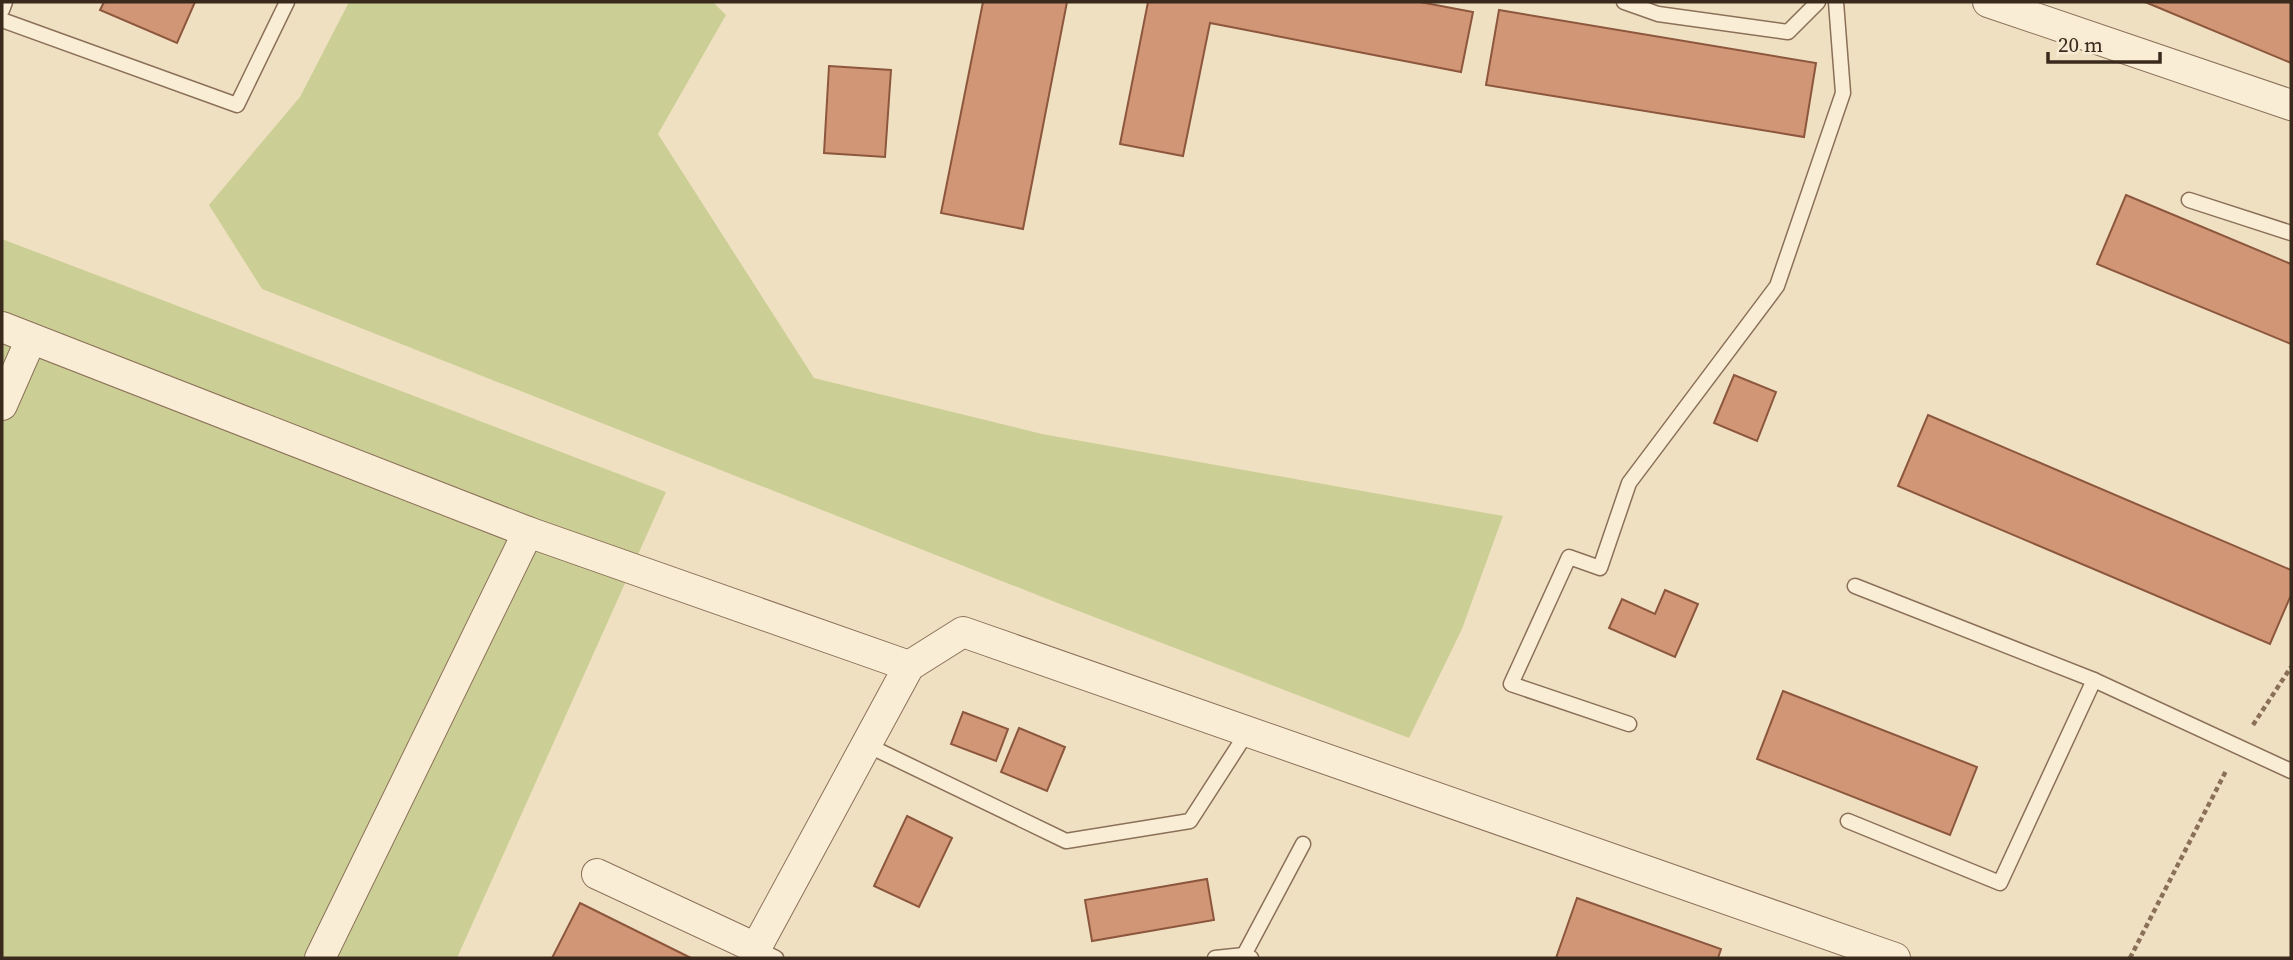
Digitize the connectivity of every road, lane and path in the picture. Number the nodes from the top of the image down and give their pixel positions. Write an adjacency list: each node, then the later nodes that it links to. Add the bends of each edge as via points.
1 (5, 2): 7 (lane)
2 (287, 2): 8 (lane, via 237,105)
3 (1624, 2): 4 (lane, via 1658,14 1788,32)
4 (1818, 2)
5 (1836, 2): 20 (lane, via 1843,93 1777,286 1629,483 1600,569 1569,557 1511,684)
6 (1988, 2): 9 (street)
7 (2, 10)
8 (2, 20)
9 (2291, 105)
10 (2189, 200): 11 (lane)
11 (2291, 233)
12 (2, 327): 13 (street)
13 (30, 339): 14 (street); 15 (street)
14 (2, 405)
15 (528, 532): 17 (street); 30 (street)
16 (1855, 586): 19 (lane)
17 (909, 666): 21 (street, via 962,632); 22 (street)
18 (2291, 667): 23 (path)
19 (2094, 680): 23 (lane); 25 (lane, via 2000,883)
20 (1629, 724)
21 (1248, 732): 22 (lane, via 1190,821 1066,841); 32 (street)
22 (867, 745): 28 (street)
23 (2238, 747): 24 (lane); 33 (path)
24 (2291, 771)
25 (1848, 821)
26 (1303, 844): 29 (lane)
27 (597, 874): 28 (street)
28 (766, 953)
29 (1248, 957): 31 (lane)
30 (320, 958)
31 (1216, 958)
32 (1895, 958)
33 (2130, 958)

